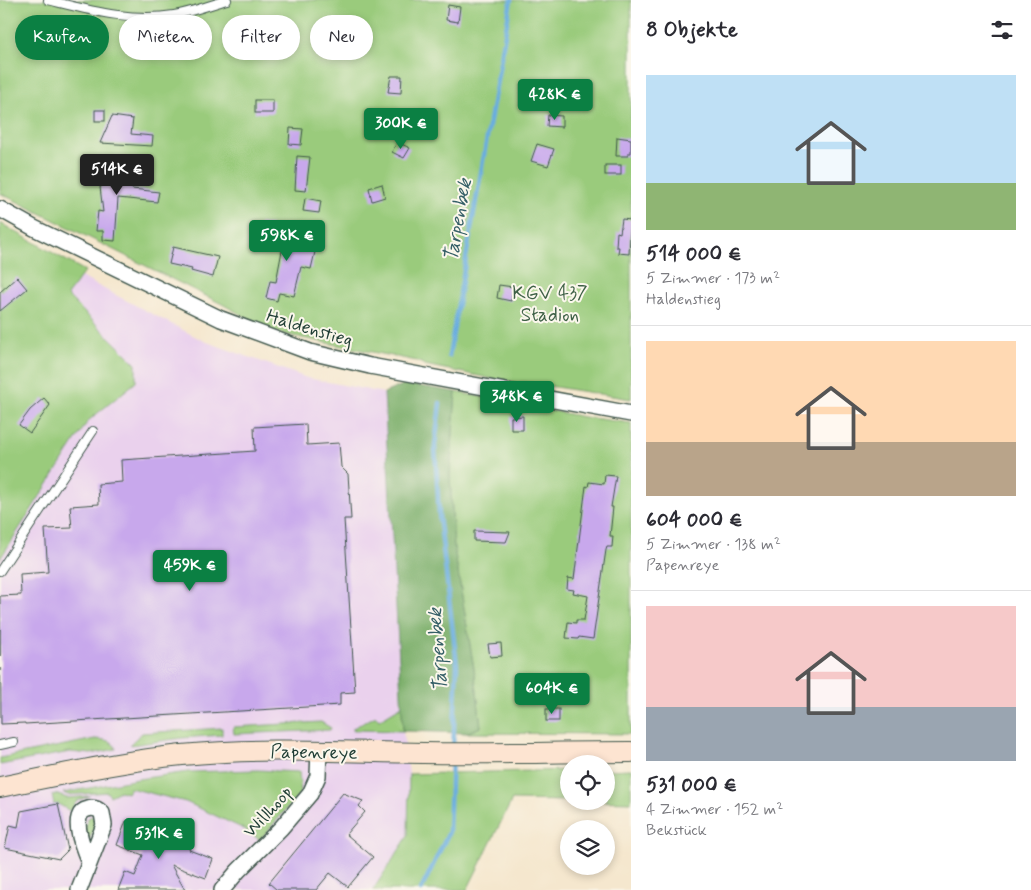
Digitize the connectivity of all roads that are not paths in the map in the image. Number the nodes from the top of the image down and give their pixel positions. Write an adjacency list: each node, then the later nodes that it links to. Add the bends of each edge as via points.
1 (48, 0): 2 (lane, via 104,14 141,18 175,15)
2 (227, 0)
3 (0, 208): 4 (street, Haldenstieg, via 34,228 221,319 310,352)
4 (631, 414)
5 (93, 431): 6 (lane)
6 (0, 571)
7 (14, 742): 8 (lane)
8 (0, 745)
9 (319, 750): 10 (main road, Papenreye); 11 (main road, Papenreye, via 180,755 125,762); 14 (street, Willhoop, via 318,776 310,794)
10 (631, 752)
11 (0, 787)
12 (89, 862): 13 (street)
13 (79, 890)
14 (222, 890)

